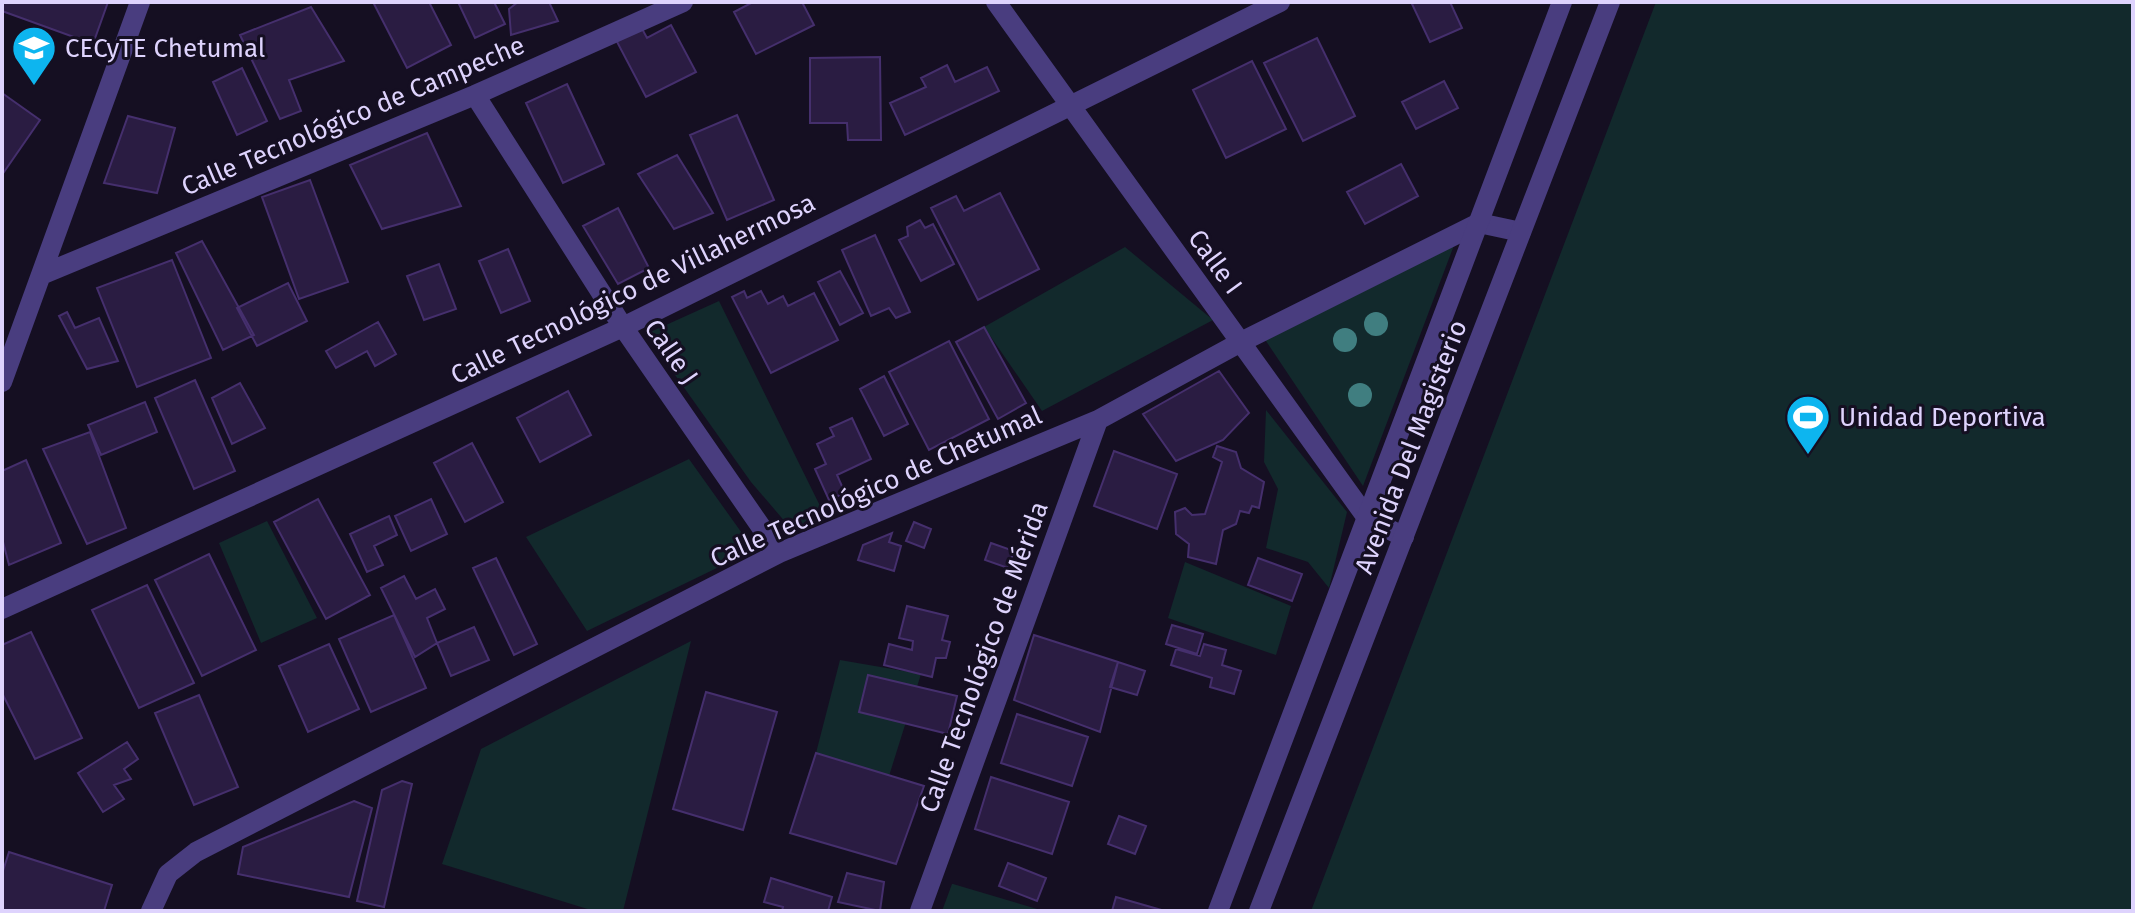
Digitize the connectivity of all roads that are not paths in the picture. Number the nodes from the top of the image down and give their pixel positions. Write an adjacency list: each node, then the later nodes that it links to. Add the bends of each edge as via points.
1 (140, 2): 11 (street)
2 (683, 2): 7 (street, Calle Tecnológico de Campeche)
3 (996, 2): 8 (street, Calle I)
4 (1280, 2): 8 (street, Calle Tecnológico de Villahermosa)
5 (1562, 2): 9 (street, Avenida Del Magisterio)
6 (1610, 2): 10 (street, Avenida Del Magisterio)
7 (475, 95): 11 (street, Calle Tecnológico de Campeche); 12 (street, Calle J)
8 (1070, 105): 12 (street, Calle Tecnológico de Villahermosa); 13 (street, Calle I)
9 (1479, 223): 10 (street); 13 (street, Calle Tecnológico de Chetumal); 16 (street, Avenida Del Magisterio)
10 (1521, 232): 17 (street, Avenida Del Magisterio)
11 (41, 275): 14 (street)
12 (623, 327): 18 (street, Calle J); 19 (street, Calle Tecnológico de Villahermosa)
13 (1241, 342): 15 (street, Calle Tecnológico de Chetumal); 16 (street, Calle I)
14 (2, 382)
15 (1098, 420): 18 (street, Calle Tecnológico de Chetumal); 21 (street, Calle Tecnológico de Mérida)
16 (1367, 518): 17 (street, Calle I); 22 (street, Avenida Del Magisterio)
17 (1404, 537): 23 (street, Avenida Del Magisterio)
18 (779, 553): 20 (street, Calle Tecnológico de Chetumal, via 196,852 168,874)
19 (2, 609)
20 (151, 911)
21 (920, 911)
22 (1218, 911)
23 (1259, 911)

